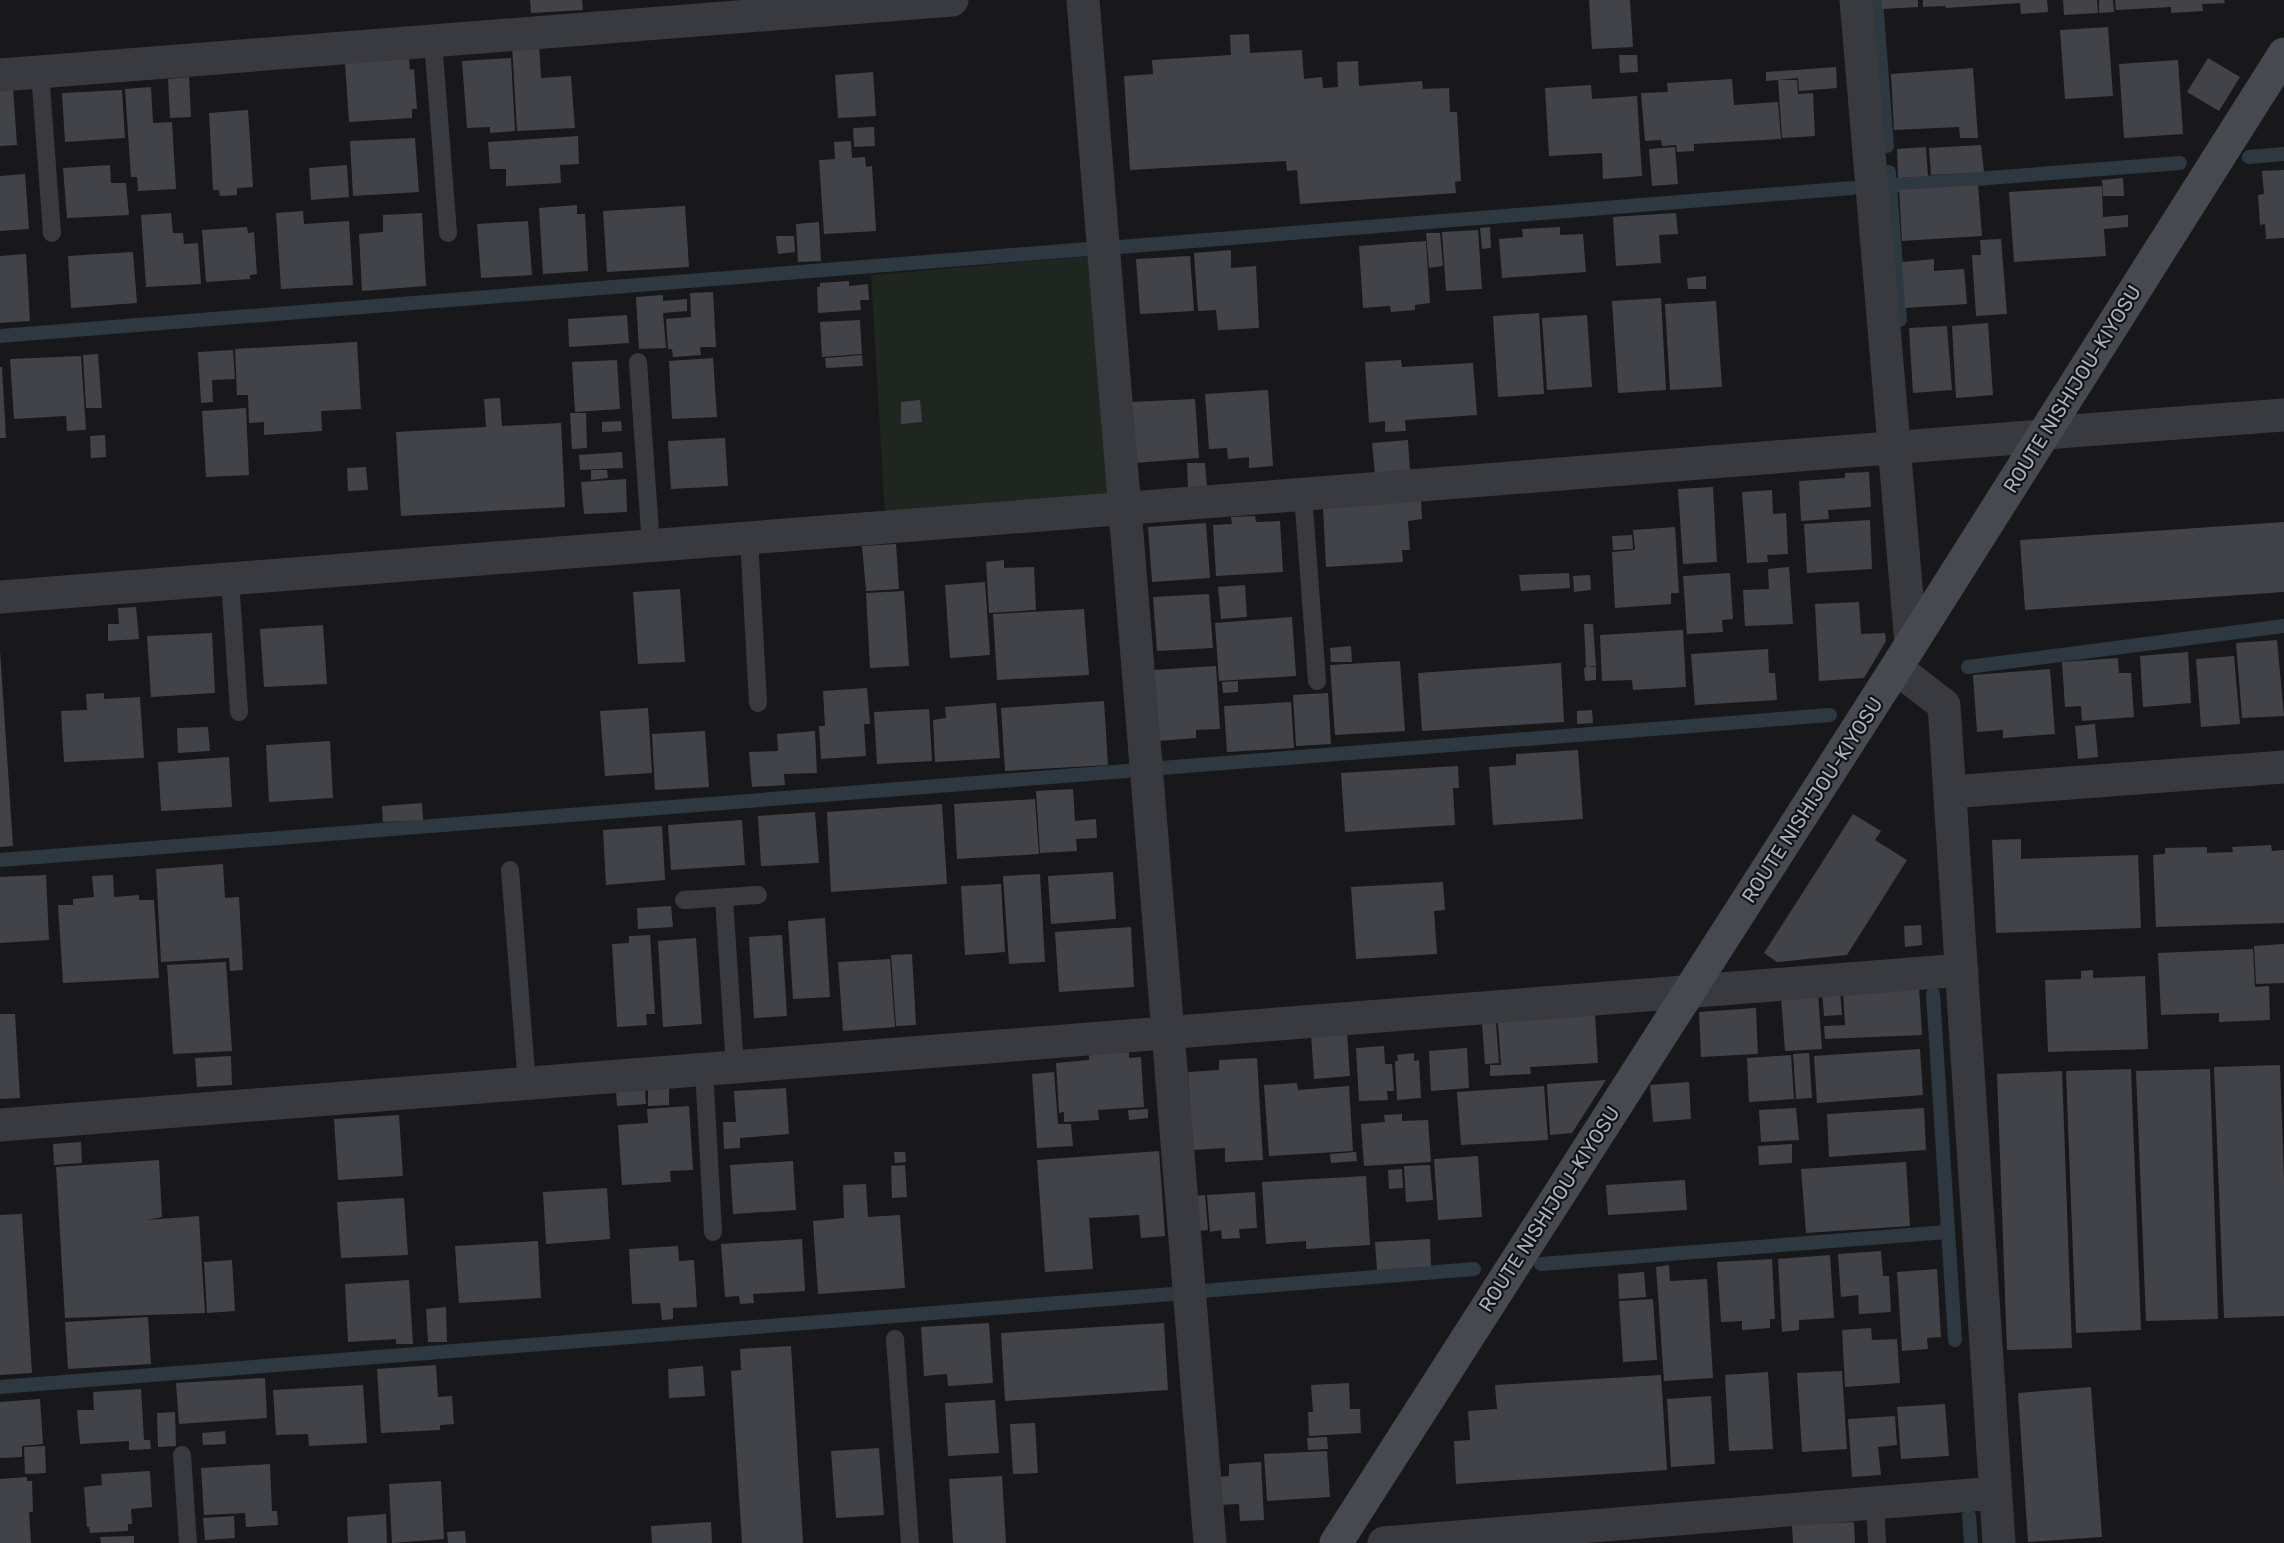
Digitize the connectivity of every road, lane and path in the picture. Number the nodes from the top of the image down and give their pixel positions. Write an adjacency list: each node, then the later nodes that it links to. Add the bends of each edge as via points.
1 (952, 0): 4 (street)
2 (1083, 0): 15 (street)
3 (1856, 0): 13 (street)
4 (433, 41): 6 (street); 9 (lane)
5 (2284, 54): 12 (main road, ROUTE NISHIJOU-KIYOSU)
6 (40, 72): 7 (street); 8 (lane)
7 (0, 75)
8 (52, 233)
9 (448, 233)
10 (638, 362): 17 (lane)
11 (2284, 415): 12 (street)
12 (2044, 434): 13 (street); 20 (main road, ROUTE NISHIJOU-KIYOSU)
13 (1893, 448): 14 (street); 20 (street)
14 (1303, 494): 15 (street); 21 (lane)
15 (1125, 509): 16 (street); 32 (street)
16 (748, 538): 17 (street); 22 (lane)
17 (651, 546): 18 (street)
18 (230, 579): 19 (street); 23 (lane)
19 (0, 597)
20 (1903, 656): 25 (street, via 1944,705); 31 (main road, ROUTE NISHIJOU-KIYOSU)
21 (1317, 681)
22 (759, 703)
23 (238, 712)
24 (2284, 767): 25 (street)
25 (1950, 792): 30 (street)
26 (510, 870): 34 (lane)
27 (758, 895): 28 (lane)
28 (724, 898): 29 (lane); 33 (lane)
29 (684, 900)
30 (1962, 970): 31 (street); 39 (street)
31 (1690, 991): 32 (street); 44 (main road, ROUTE NISHIJOU-KIYOSU)
32 (1168, 1033): 33 (street); 43 (street)
33 (719, 1068): 34 (street); 36 (lane)
34 (527, 1083): 35 (street)
35 (0, 1125)
36 (713, 1232)
37 (895, 1339): 42 (lane)
38 (182, 1455): 41 (lane)
39 (1996, 1493): 40 (street); 47 (street)
40 (1875, 1503): 45 (street); 46 (lane)
41 (188, 1543)
42 (910, 1543)
43 (1210, 1543)
44 (1335, 1543)
45 (1384, 1543)
46 (1877, 1543)
47 (1999, 1543)

